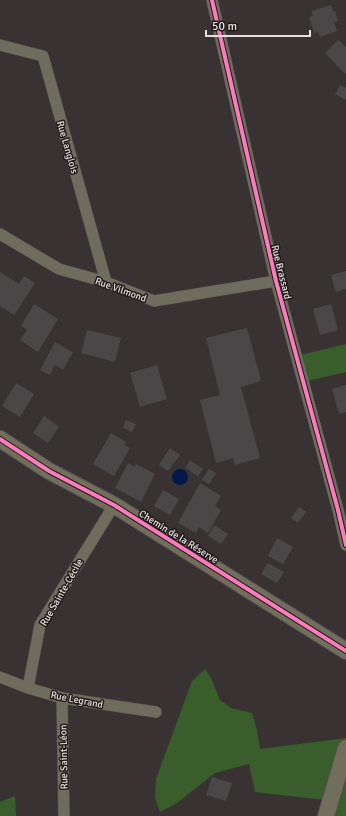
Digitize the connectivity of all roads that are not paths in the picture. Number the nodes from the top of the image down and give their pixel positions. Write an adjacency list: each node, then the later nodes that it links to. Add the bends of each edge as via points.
1 (212, 0): 5 (street, Rue Brassard)
2 (0, 45): 4 (street, Rue Langlois, via 43,56)
3 (0, 234): 4 (street, Rue Vilmond, via 59,269)
4 (106, 282): 5 (street, Rue Vilmond, via 154,301)
5 (276, 282): 8 (street, Rue Brassard)
6 (0, 439): 7 (street, Chemin de la Réserve, via 49,471)
7 (114, 505): 10 (street, Chemin de la Réserve); 12 (street, Rue Sainte-Cécile, via 40,625)
8 (342, 509): 9 (street, Rue Brassard)
9 (346, 545)
10 (346, 651)
11 (0, 677): 12 (street, Rue Legrand)
12 (28, 688): 13 (street, Rue Legrand)
13 (62, 698): 14 (street, Rue Legrand); 16 (street, Rue Saint-Léon)
14 (156, 712)
15 (346, 748): 17 (street)
16 (64, 816)
17 (326, 816)

